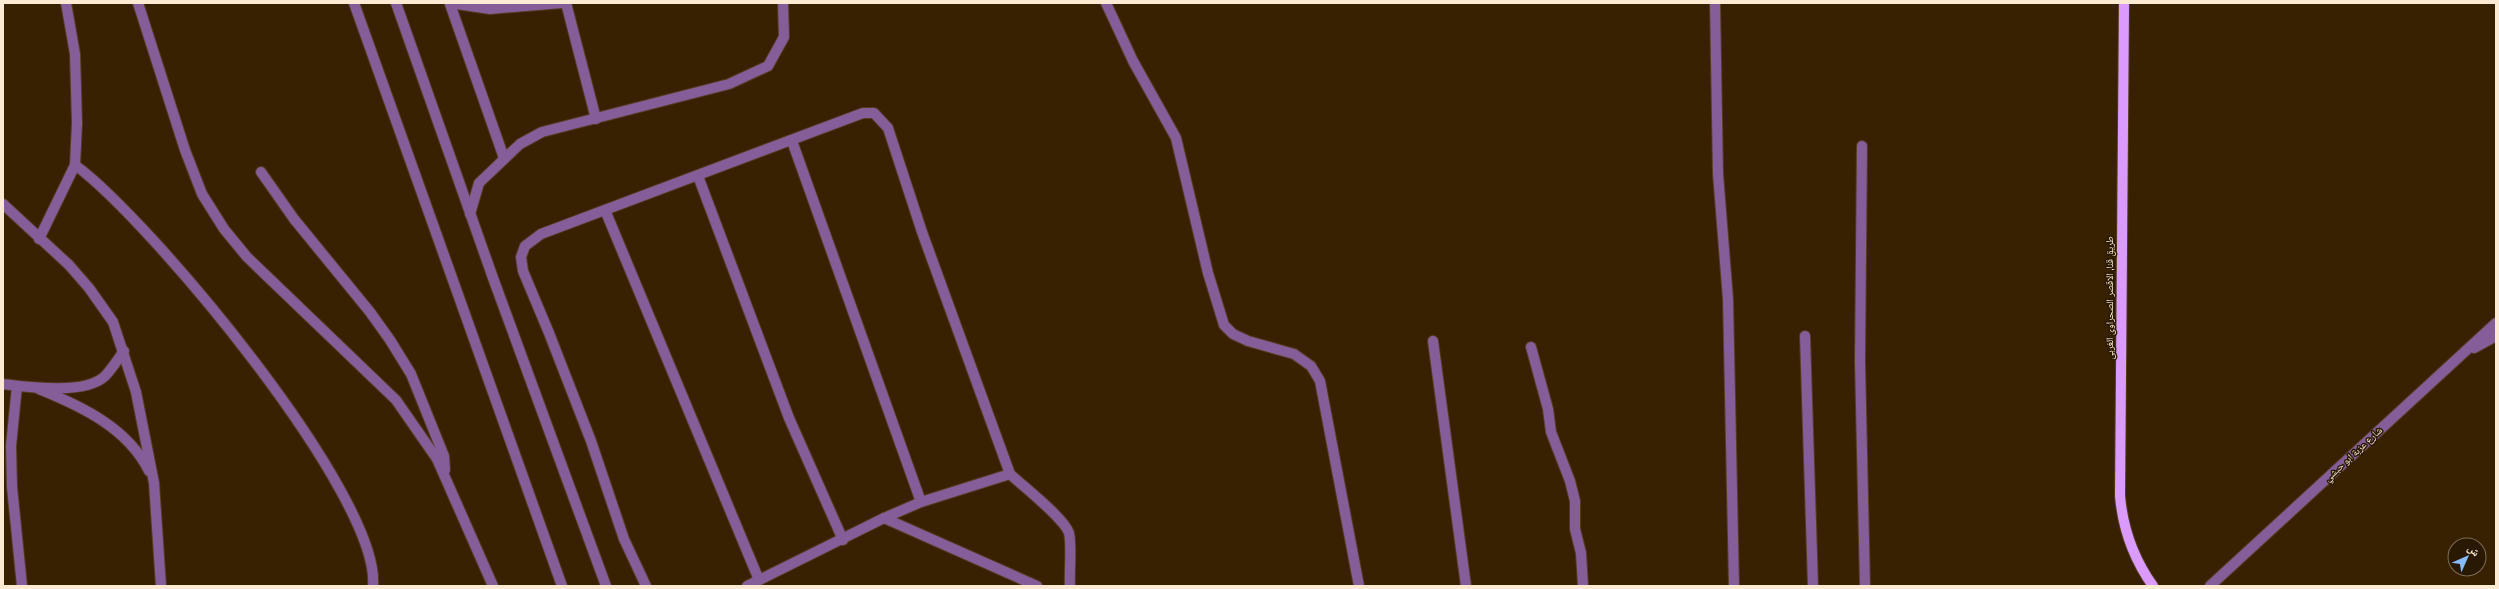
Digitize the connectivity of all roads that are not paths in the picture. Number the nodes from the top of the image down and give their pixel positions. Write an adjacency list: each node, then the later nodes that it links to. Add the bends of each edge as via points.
1 (66, 3): 17 (street, via 75,54)
2 (138, 3): 35 (street, via 185,150 202,194 224,229 247,257 396,400 437,459)
3 (354, 3): 46 (street)
4 (396, 3): 22 (street)
5 (450, 3): 12 (street); 16 (street)
6 (562, 3): 12 (street, via 521,8)
7 (566, 3): 13 (street)
8 (783, 3): 13 (street, via 784,37 768,66 729,84)
9 (1106, 3): 52 (street, via 1133,61 1176,138 1208,273 1224,324 1233,334 1248,342 1294,354 1312,366 1320,381)
10 (1715, 3): 55 (street, via 1718,174 1728,299)
11 (2124, 3): 58 (main road, طريق قنا, الاقصر الصحراوى الغربى, via 2120,496 2121,515 2133,552)
12 (478, 6)
13 (596, 119): 16 (street, via 542,132 520,144)
14 (792, 141): 19 (street); 34 (street, via 863,113 874,113 888,128 922,232); 38 (street)
15 (1862, 146): 57 (street, via 1860,362)
16 (504, 158): 22 (street, via 479,183)
17 (75, 165): 23 (street); 44 (street, via 95,180 169,255 308,436 364,535)
18 (261, 172): 35 (street, via 294,219 370,312 411,374 444,456)
19 (698, 176): 21 (street); 40 (street, via 789,418)
20 (3, 204): 23 (street)
21 (605, 210): 41 (street); 48 (street, via 541,234 525,246 521,257 522,267 591,441 624,539)
22 (470, 214): 47 (street)
23 (39, 239): 29 (street, via 89,288 113,322)
24 (2496, 323): 30 (street, شارع عزبة ابو حبشي)
25 (1805, 336): 56 (street)
26 (2496, 336): 30 (street)
27 (1433, 341): 53 (street)
28 (1531, 347): 54 (street, via 1548,409 1551,432 1570,481 1575,529 1581,553)
29 (124, 351): 33 (street, via 104,377 77,388); 36 (street, via 136,392)
30 (2463, 352): 59 (street, شارع عزبة ابو حبشي)
31 (3, 384): 32 (street)
32 (17, 386): 33 (street); 37 (street)
33 (39, 389): 36 (street, via 78,405 121,434 143,459)
34 (1010, 474): 38 (street); 51 (street, via 1056,514 1068,533)
35 (445, 477): 45 (street)
36 (154, 483): 43 (street)
37 (8, 487): 42 (street)
38 (921, 502): 39 (street)
39 (884, 518): 40 (street); 50 (street)
40 (843, 540): 41 (street)
41 (759, 580): 49 (street)
42 (22, 586)
43 (161, 586)
44 (373, 586)
45 (493, 586)
46 (562, 586)
47 (606, 586)
48 (646, 586)
49 (747, 586)
50 (1037, 586)
51 (1070, 586)
52 (1359, 586)
53 (1466, 586)
54 (1583, 586)
55 (1734, 586)
56 (1813, 586)
57 (1864, 586)
58 (2153, 586)
59 (2210, 586)

